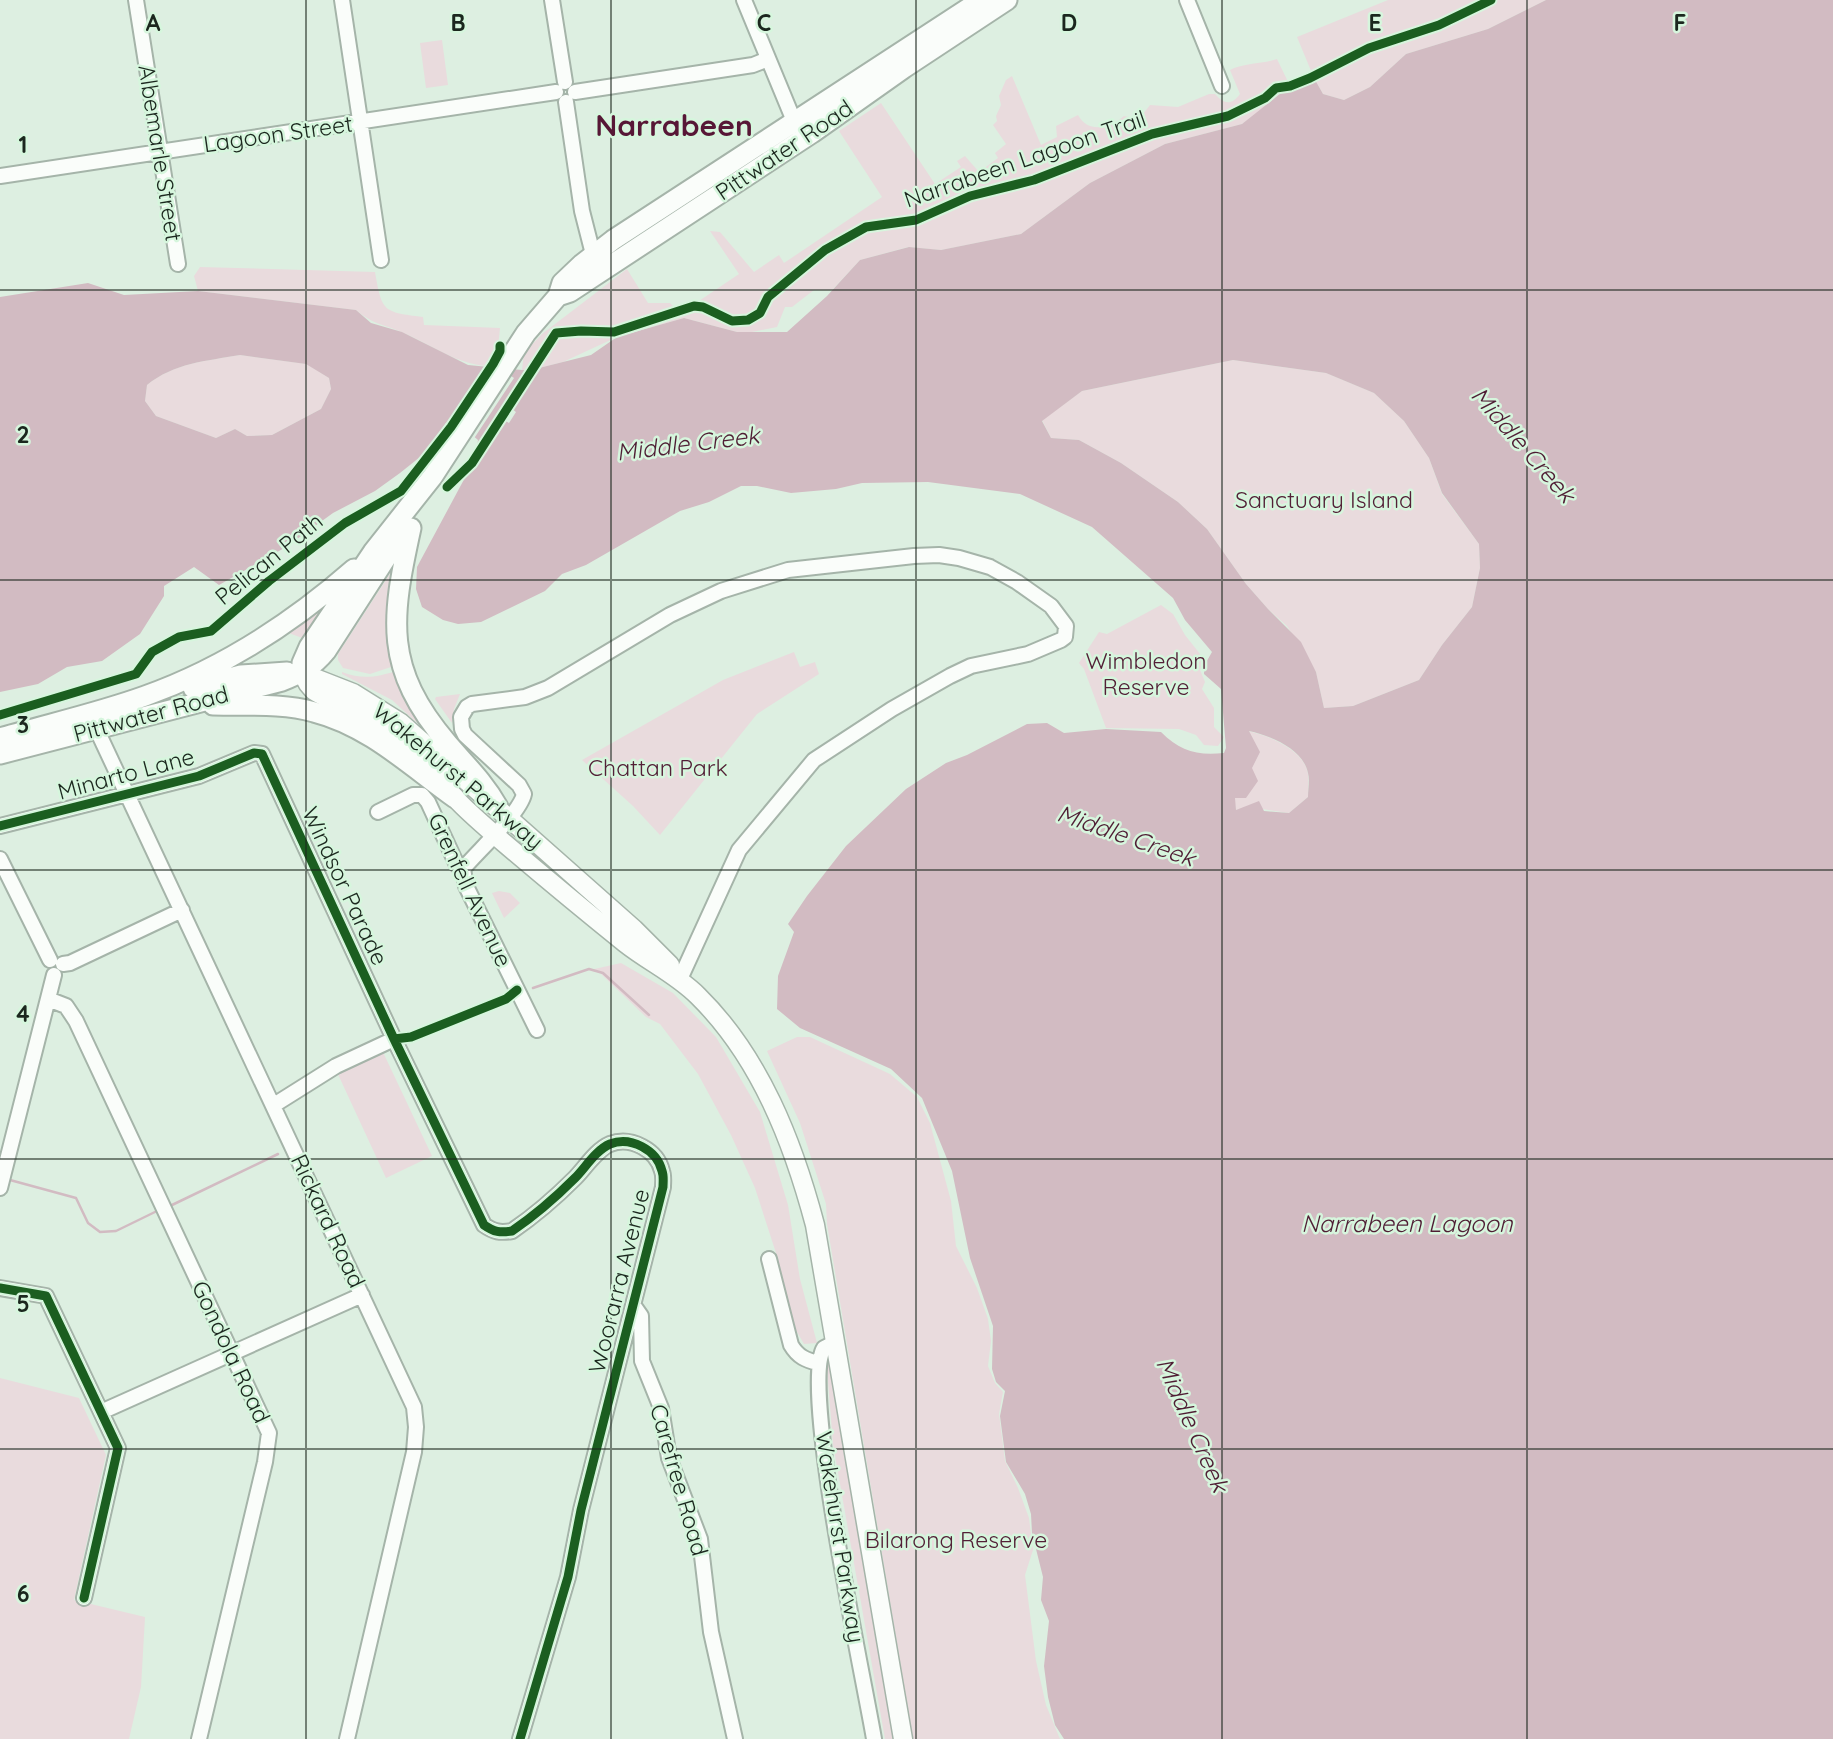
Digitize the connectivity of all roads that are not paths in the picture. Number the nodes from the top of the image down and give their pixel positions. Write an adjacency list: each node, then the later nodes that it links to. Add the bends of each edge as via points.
1 (136, 0): 13 (street, Albemarle Street)
2 (342, 0): 12 (street)
3 (552, 0): 10 (street)
4 (744, 0): 8 (street)
5 (1007, 0): 7 (highway, Pittwater Road)
6 (1187, 0): 9 (street)
7 (972, 8): 11 (highway, Pittwater Road); 17 (highway, Pittwater Road, via 904,68 812,133)
8 (768, 59): 10 (street, Lagoon Street, via 753,65); 11 (street)
9 (1222, 86)
10 (565, 91): 12 (street, Lagoon Street); 17 (street, via 582,211)
11 (794, 121): 17 (highway, Pittwater Road)
12 (361, 123): 13 (street, Lagoon Street); 15 (street)
13 (159, 151): 14 (street, Lagoon Street); 16 (street, Albemarle Street)
14 (0, 176)
15 (381, 260)
16 (178, 264)
17 (596, 264): 18 (highway, Pittwater Road, via 562,283 558,296 526,333)
18 (433, 477): 19 (highway, Pittwater Road); 20 (highway, Pittwater Road)
19 (415, 514): 21 (highway, Pittwater Road, via 326,651); 31 (highway, via 397,594 401,660 433,725)
20 (373, 552): 21 (highway, Pittwater Road, via 306,653); 22 (highway, Pittwater Road, via 300,614 246,650)
21 (302, 673): 22 (highway, via 241,675 172,695); 23 (highway, Pittwater Road); 29 (main road, Wakehurst Parkway, via 314,691 402,743); 31 (main road, Wakehurst Parkway, via 378,706)
22 (143, 697): 25 (highway, Pittwater Road)
23 (190, 705): 24 (highway, Pittwater Road); 29 (highway, via 274,706 335,718 373,737)
24 (96, 728): 27 (highway, Pittwater Road); 28 (street, Rickard Road)
25 (0, 738)
26 (259, 752): 28 (street, Minarto Lane, via 198,776); 42 (street, Windsor Parade)
27 (0, 754)
28 (128, 795): 32 (street, Minarto Lane); 36 (street, Rickard Road)
29 (455, 798): 33 (main road, Wakehurst Parkway)
30 (378, 812): 35 (street, Grenfell Avenue, via 422,795)
31 (504, 812): 33 (street); 37 (main road, Wakehurst Parkway); 39 (street, via 523,800 523,789 465,734 461,722 467,707 548,688 670,615 721,591 788,570 939,555 989,568 1051,606 1066,626 1062,640 950,676 814,760 739,850)
32 (0, 826)
33 (494, 834): 35 (street); 37 (main road, Wakehurst Parkway)
34 (0, 859): 38 (street)
35 (463, 869): 41 (street, Grenfell Avenue, via 466,886)
36 (182, 910): 38 (street); 43 (street, Rickard Road)
37 (631, 937): 39 (main road, Wakehurst Parkway, via 668,962)
38 (56, 966): 40 (street)
39 (680, 979): 49 (main road, Wakehurst Parkway, via 744,1054 780,1122 815,1225)
40 (48, 999): 44 (street); 50 (street, Gondola Road, via 66,1006 76,1021)
41 (537, 1030)
42 (394, 1039): 43 (street, via 336,1066); 48 (street, Woorarra Avenue, via 478,1214 492,1231 512,1231 521,1225 611,1144 627,1142 650,1150 663,1172 663,1187)
43 (274, 1105): 47 (street, Rickard Road)
44 (0, 1188)
45 (769, 1259): 51 (street, via 791,1345 803,1359)
46 (0, 1288): 52 (street, via 46,1296)
47 (362, 1295): 50 (street); 55 (street, Rickard Road, via 414,1407 416,1427)
48 (634, 1306): 56 (street, Woorarra Avenue, via 568,1577); 57 (street, Carefree Road, via 641,1317 642,1362 661,1408 669,1458 700,1539 711,1632)
49 (836, 1342): 51 (street, via 824,1348); 59 (main road, Wakehurst Parkway)
50 (232, 1354): 52 (street); 54 (street, Gondola Road, via 269,1433)
51 (818, 1363): 58 (street, Wakehurst Parkway, via 829,1487)
52 (101, 1412): 53 (street, via 117,1448)
53 (84, 1598)
54 (199, 1739)
55 (347, 1739)
56 (520, 1739)
57 (735, 1739)
58 (874, 1739)
59 (903, 1739)

